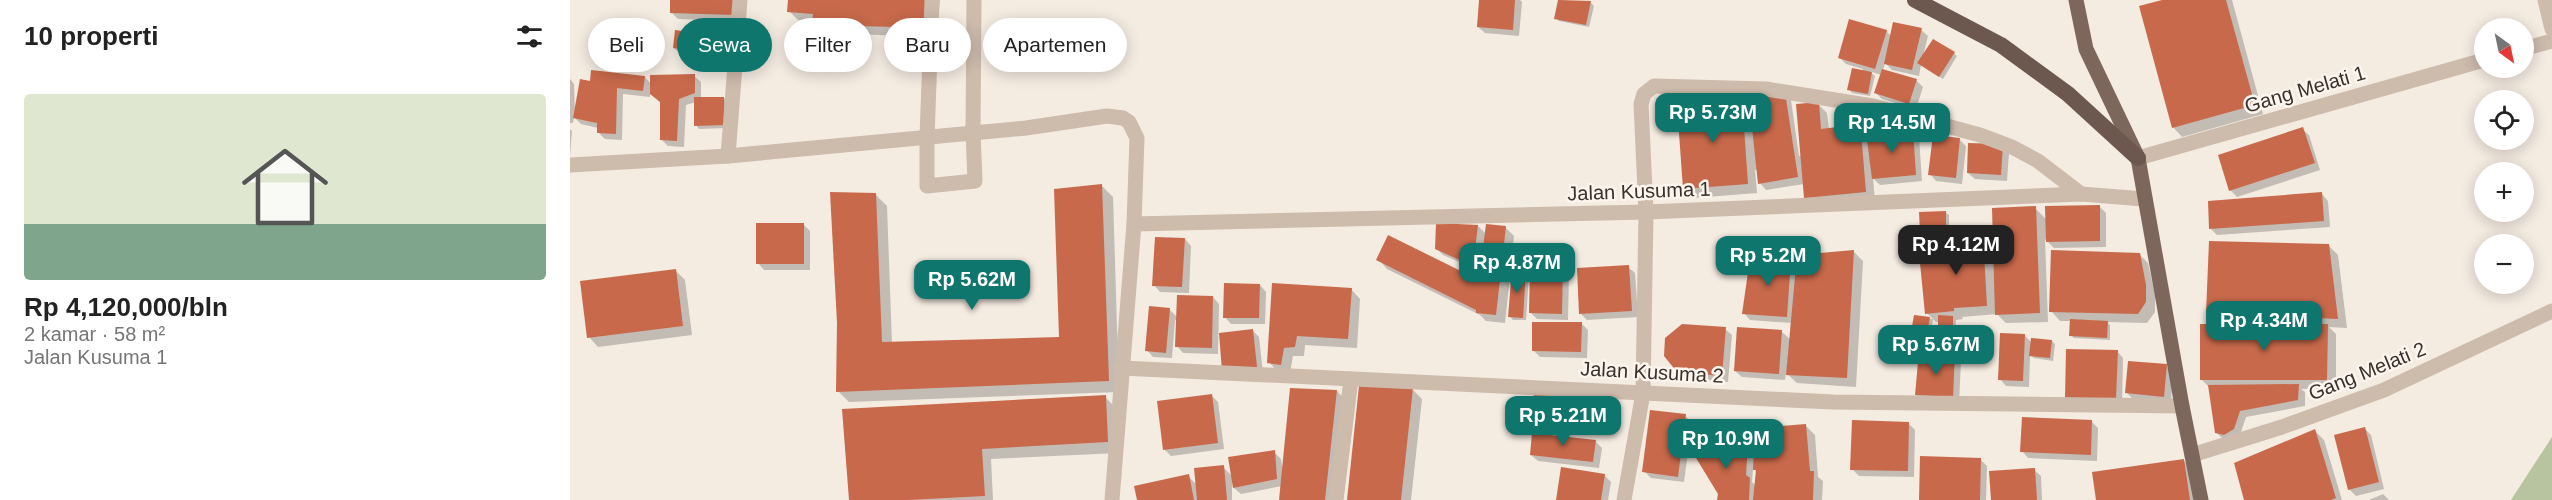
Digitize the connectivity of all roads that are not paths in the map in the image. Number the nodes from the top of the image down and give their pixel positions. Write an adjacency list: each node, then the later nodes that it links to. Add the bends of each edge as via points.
1 (740, 0): 13 (street)
2 (932, 0): 12 (street)
3 (974, 0): 11 (street)
4 (1915, 0): 14 (highway, via 2001,45 2068,94)
5 (2076, 0): 14 (main road, via 2086,49)
6 (2545, 0): 7 (street)
7 (2552, 30)
8 (2552, 40): 9 (street)
9 (2534, 46)
10 (2474, 63): 14 (street, Gang Melati 1)
11 (973, 132): 12 (street); 12 (street, via 975,181 927,186); 19 (street, via 1107,116 1123,118 1133,126 1137,138)
12 (927, 138): 13 (street)
13 (728, 156): 15 (street)
14 (2138, 158): 17 (main road)
15 (570, 165)
16 (2081, 194): 17 (street, Jalan Kusuma 1); 18 (street, Jalan Kusuma 1); 18 (street, via 2038,161 2012,147 1883,109 1766,89 1654,86 1644,94 1641,104)
17 (2144, 199): 24 (main road)
18 (1646, 212): 19 (street, Jalan Kusuma 1); 23 (street)
19 (1134, 224): 21 (street)
20 (2552, 311): 25 (street, Gang Melati 2, via 2384,390)
21 (1121, 368): 22 (street, Jalan Kusuma 2); 26 (street)
22 (1350, 379): 23 (street, Jalan Kusuma 2); 27 (street)
23 (1643, 393): 24 (street, Jalan Kusuma 2, via 1833,402); 28 (street)
24 (2182, 406): 25 (main road)
25 (2192, 455): 29 (main road)
26 (1112, 500)
27 (1336, 500)
28 (1624, 500)
29 (2201, 500)

